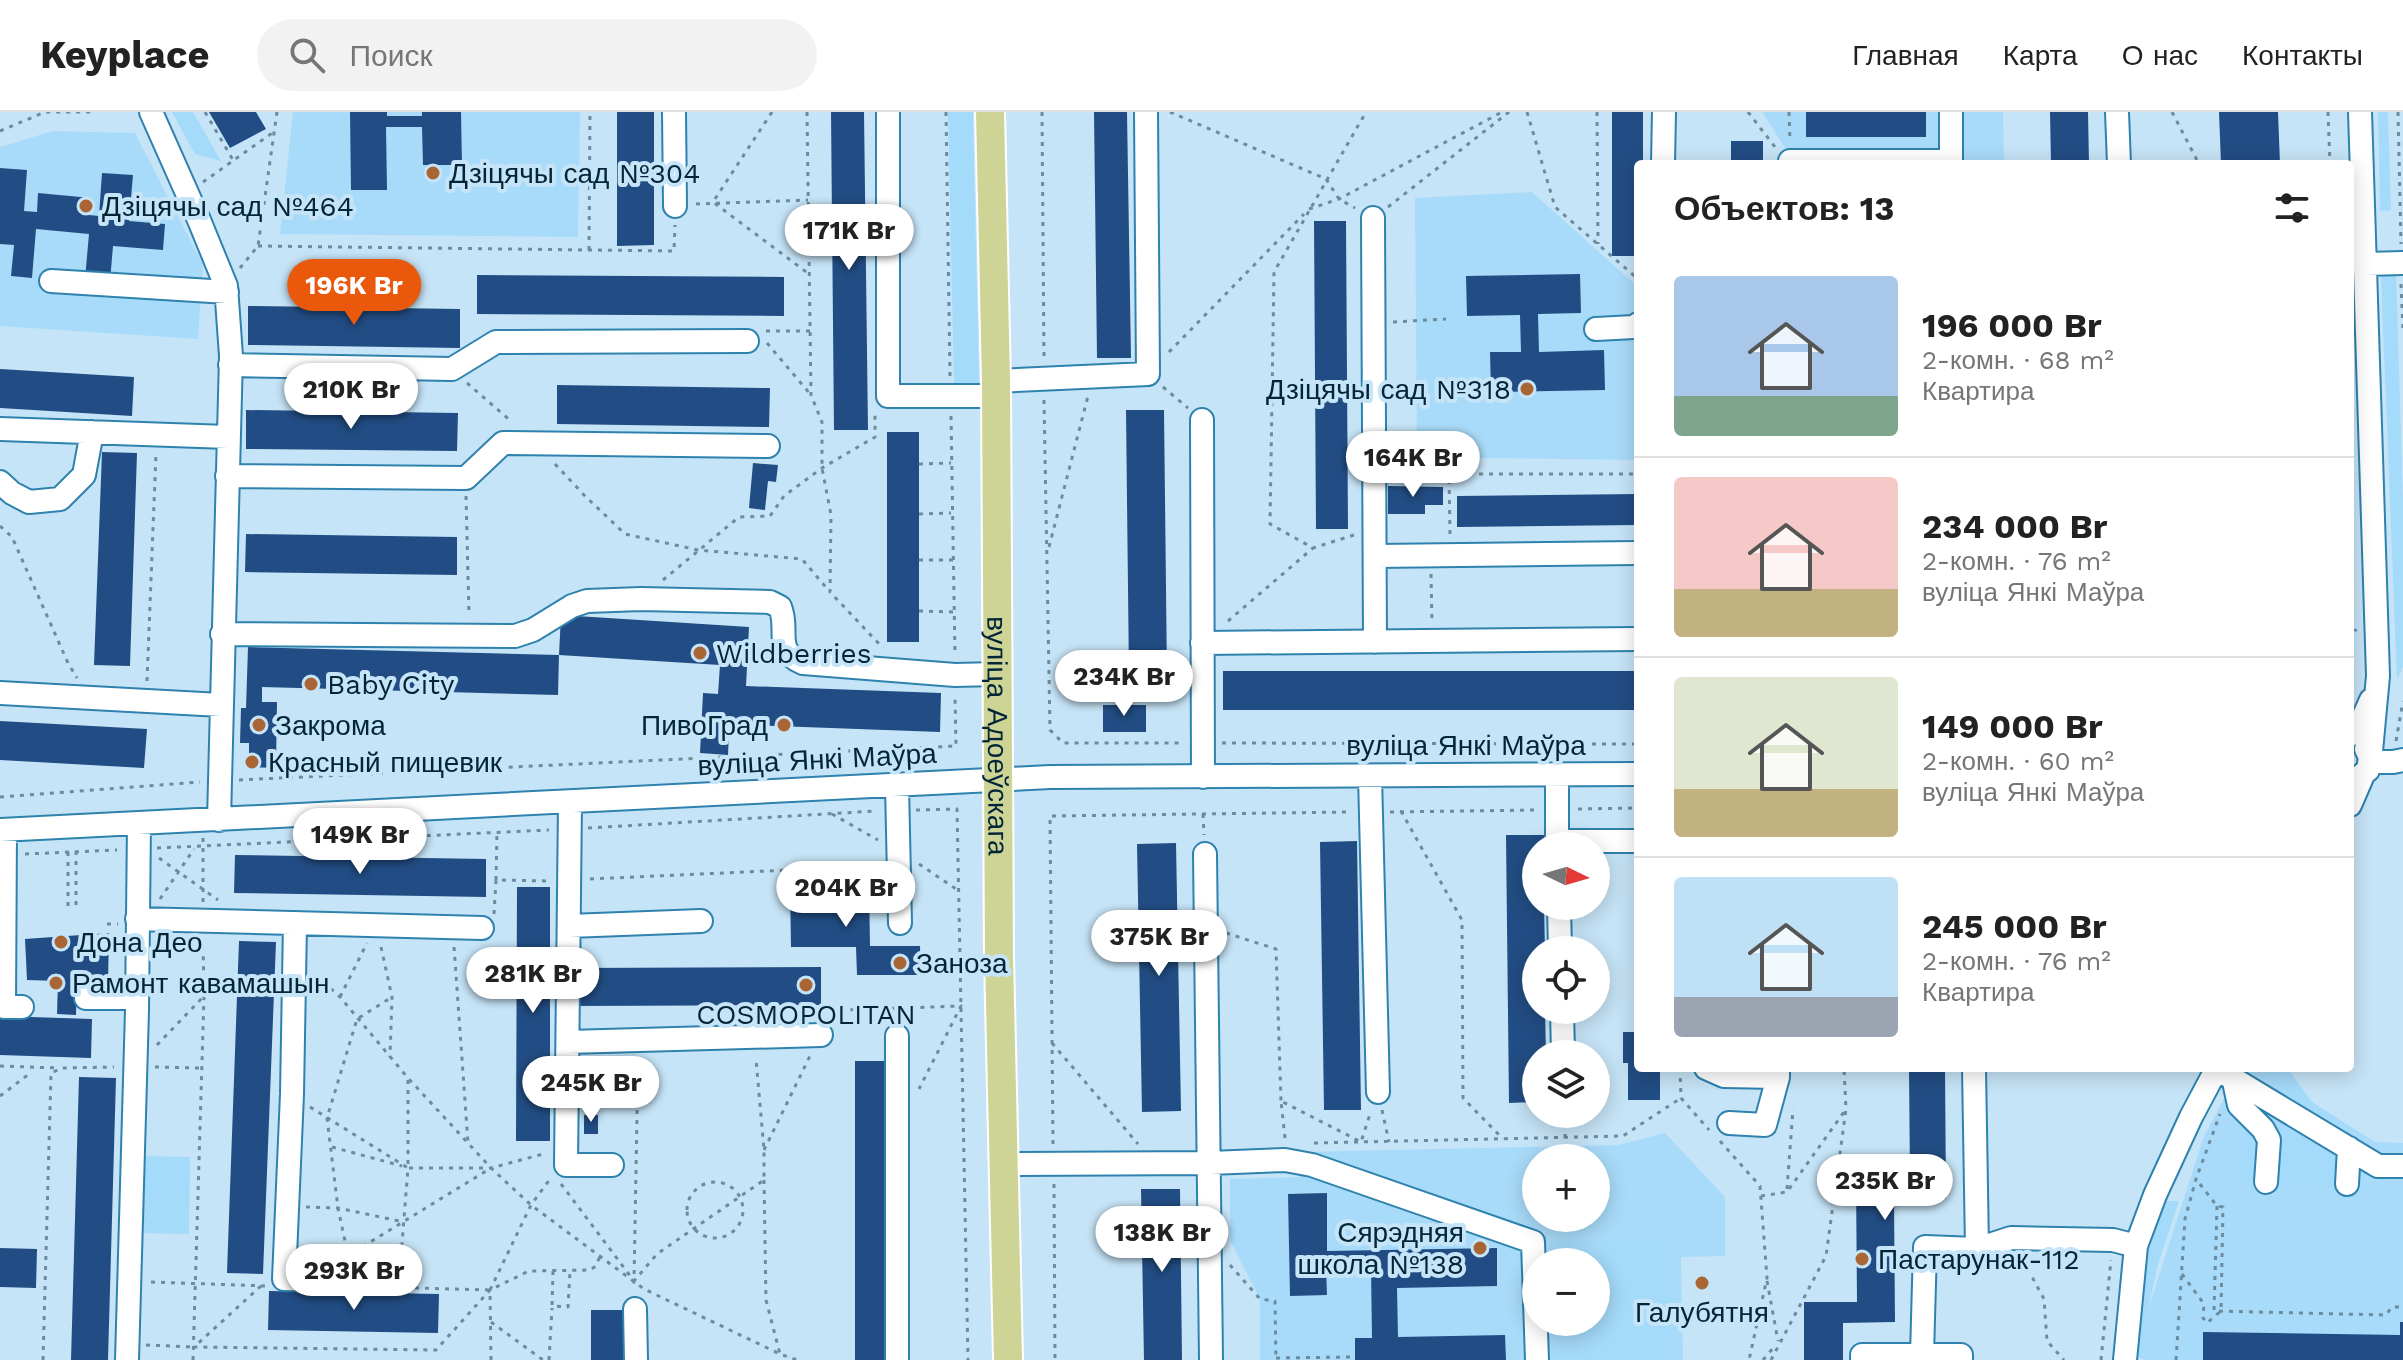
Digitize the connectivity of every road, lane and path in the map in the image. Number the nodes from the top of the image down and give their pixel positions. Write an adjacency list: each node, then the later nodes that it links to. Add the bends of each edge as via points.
1 (96, 112): 29 (path, via 45,112)
2 (151, 112): 39 (street)
3 (205, 112): 37 (path)
4 (277, 112): 30 (path)
5 (590, 112): 49 (path)
6 (674, 112): 43 (street)
7 (772, 112): 42 (path)
8 (807, 112): 41 (path)
9 (888, 112): 69 (street, via 888,396)
10 (946, 112): 69 (path)
11 (990, 112): 67 (main road, вуліца Адоеўскага)
12 (1042, 112): 66 (path)
13 (1146, 112): 64 (street)
14 (1170, 112): 38 (path)
15 (1366, 112): 38 (path)
16 (1502, 112): 40 (path)
17 (1509, 112): 45 (path)
18 (1527, 112): 47 (path, via 1555,207)
19 (1597, 112): 47 (path)
20 (1664, 112): 32 (street)
21 (1748, 112): 31 (path)
22 (1789, 112): 31 (path)
23 (1951, 112): 33 (street)
24 (2117, 112): 34 (street)
25 (2172, 112): 35 (path)
26 (2328, 112): 36 (path)
27 (2360, 112): 50 (street)
28 (2398, 112): 46 (path)
29 (0, 131)
30 (275, 131): 37 (path); 48 (path)
31 (1788, 157)
32 (1663, 160)
33 (1951, 160)
34 (2122, 160)
35 (2197, 160)
36 (2330, 160)
37 (233, 161): 39 (path)
38 (1326, 179): 40 (path); 44 (path)
39 (187, 193): 55 (street)
40 (1339, 199): 44 (path); 45 (path)
41 (808, 200): 42 (path); 52 (path)
42 (713, 202): 43 (path); 52 (path)
43 (675, 206): 49 (path, via 674,251)
44 (1309, 210): 64 (path); 91 (path, via 1274,272 1270,524)
45 (1373, 218): 57 (street)
46 (2402, 218): 51 (path)
47 (1598, 244): 53 (path)
48 (258, 246): 49 (path); 55 (path)
49 (589, 250)
50 (2358, 262): 51 (street); 114 (street)
51 (2402, 263): 60 (path)
52 (809, 275): 68 (path)
53 (1634, 276)
54 (51, 281): 55 (street)
55 (226, 289): 62 (street)
56 (1446, 319): 57 (path)
57 (1374, 322): 81 (street)
58 (1634, 327): 59 (street)
59 (1596, 329)
60 (2403, 330)
61 (756, 341): 63 (street, via 496,342); 68 (path)
62 (230, 365): 63 (street); 74 (street)
63 (452, 369): 75 (path)
64 (1148, 374): 65 (street); 71 (path)
65 (1093, 377): 66 (street); 93 (path)
66 (1044, 379): 67 (street); 93 (path)
67 (996, 389): 69 (street); 111 (main road, вуліца Адоеўскага)
68 (811, 395): 80 (path, via 822,422)
69 (951, 396): 78 (path)
70 (875, 406): 80 (path, via 875,437)
71 (1202, 420): 109 (street)
72 (0, 429): 73 (street)
73 (92, 432): 74 (street); 86 (street, via 84,475 60,499 29,502)
74 (228, 437): 84 (street)
75 (537, 444): 76 (street); 85 (street, via 503,443); 92 (path, via 625,534)
76 (768, 446)
77 (156, 454): 112 (path)
78 (952, 463): 79 (path); 87 (path)
79 (919, 464)
80 (822, 468): 92 (path, via 784,496 770,516 739,517); 100 (path, via 831,515)
81 (1374, 474): 82 (path); 90 (street)
82 (1449, 474): 83 (path); 95 (path)
83 (1634, 474)
84 (227, 476): 85 (street); 104 (street)
85 (466, 478): 105 (path)
86 (0, 482)
87 (952, 513): 88 (path); 98 (path)
88 (919, 514)
89 (0, 526): 116 (path, via 12,537)
90 (1375, 528): 91 (path); 96 (street)
91 (1313, 548): 109 (path)
92 (698, 550): 100 (path, via 802,559); 101 (path)
93 (1048, 551): 120 (path, via 1050,730 1063,743)
94 (1634, 553): 95 (street)
95 (1451, 555): 96 (street)
96 (1376, 556): 108 (street)
97 (919, 560): 98 (path)
98 (953, 560): 103 (path)
99 (1431, 571): 107 (path)
100 (830, 592): 110 (path)
101 (641, 599): 105 (street, via 587,601 515,636); 110 (street, via 770,602 784,616 784,648 791,659)
102 (919, 611): 103 (path)
103 (954, 612): 113 (path)
104 (222, 634): 105 (street); 117 (street)
105 (468, 636)
106 (1634, 639): 107 (street)
107 (1432, 641): 108 (street)
108 (1375, 642): 109 (street)
109 (1202, 643): 120 (street)
110 (905, 672): 113 (street)
111 (997, 674): 113 (street); 128 (main road, вуліца Адоеўскага)
112 (147, 675)
113 (955, 675): 129 (path, via 956,746)
114 (2378, 676): 118 (street, via 2371,704); 123 (street)
115 (0, 693): 116 (street)
116 (88, 698): 117 (street)
117 (221, 705): 129 (street)
118 (2354, 733)
119 (2354, 741): 123 (street, via 2364,747)
120 (1203, 743): 121 (path); 127 (street)
121 (1634, 744)
122 (2403, 760): 123 (street)
123 (2361, 772): 131 (street)
124 (1557, 774): 125 (street, вуліца Янкі Маўра); 126 (street, вуліца Янкі Маўра); 135 (street)
125 (1634, 774)
126 (1370, 776): 127 (street, вуліца Янкі Маўра); 138 (street)
127 (1203, 777): 128 (street, вуліца Янкі Маўра)
128 (998, 780): 130 (street, вуліца Янкі Маўра); 231 (main road, вуліца Адоеўскага)
129 (219, 781): 132 (path); 140 (street)
130 (897, 785): 133 (street, вуліца Янкі Маўра); 136 (street)
131 (2354, 793)
132 (0, 797)
133 (570, 803): 140 (street, вуліца Янкі Маўра); 143 (street)
134 (1634, 808): 135 (path)
135 (1556, 809): 137 (path); 146 (street)
136 (896, 810): 143 (path); 156 (street); 181 (path, via 957,809)
137 (1401, 811): 138 (path); 219 (path, via 1462,920 1463,1098)
138 (1371, 812): 139 (path); 208 (street)
139 (1203, 814): 142 (path); 189 (path, via 1050,816)
140 (211, 820): 141 (street, вуліца Янкі Маўра); 150 (path)
141 (139, 824): 144 (street, вуліца Янкі Маўра); 151 (street)
142 (1203, 826)
143 (569, 829): 145 (path); 159 (street)
144 (2, 830): 155 (street)
145 (497, 832): 150 (path); 158 (path)
146 (1557, 832)
147 (1634, 841): 148 (street)
148 (1610, 842)
149 (195, 847): 150 (path); 151 (path); 157 (path)
150 (203, 847): 160 (path)
151 (142, 849): 152 (path); 157 (path); 163 (street)
152 (76, 851): 153 (path); 162 (path)
153 (68, 852): 155 (path); 161 (path)
154 (1205, 854): 173 (street)
155 (5, 856): 182 (street, via 4,1007)
156 (898, 865): 159 (path); 168 (street)
157 (179, 872): 160 (path); 163 (path)
158 (496, 880): 159 (path); 175 (path, via 493,928)
159 (569, 881): 172 (street)
160 (204, 888): 164 (path); 165 (path)
161 (68, 910)
162 (76, 911)
163 (142, 918): 164 (street); 180 (street)
164 (203, 921): 165 (street); 194 (path)
165 (244, 921): 167 (street)
166 (701, 921): 172 (street)
167 (295, 923): 171 (street); 176 (street)
168 (900, 923)
169 (107, 924): 170 (path)
170 (113, 924)
171 (376, 925): 174 (street); 177 (path); 178 (path)
172 (569, 926): 188 (street)
173 (1206, 926): 212 (path, via 1276,949); 230 (street)
174 (453, 927): 175 (street); 222 (path)
175 (482, 928)
176 (294, 954): 177 (path); 209 (street)
177 (340, 997): 183 (path)
178 (392, 997): 183 (path); 190 (path)
179 (86, 998): 180 (street)
180 (136, 998): 192 (street)
181 (961, 1006): 184 (path, via 846,1010); 207 (path); 284 (path)
182 (22, 1007)
183 (357, 1019): 190 (path); 215 (path)
184 (821, 1035): 185 (street); 227 (path)
185 (754, 1036): 187 (street); 227 (path)
186 (897, 1036): 283 (street)
187 (638, 1040): 188 (street); 261 (path)
188 (568, 1042): 224 (street)
189 (1052, 1043): 226 (path); 229 (path)
190 (390, 1057): 206 (path)
191 (0, 1066): 193 (path)
192 (136, 1067): 194 (path); 259 (street)
193 (62, 1068)
194 (201, 1068): 262 (path)
195 (1680, 1072): 211 (path)
196 (1715, 1072): 197 (street)
197 (1778, 1072): 217 (street, via 1765,1125)
198 (1844, 1072): 214 (path)
199 (1974, 1072): 250 (street)
200 (2221, 1072): 249 (street, via 2191,1117)
201 (2222, 1072): 236 (path)
202 (2222, 1072): 238 (street, via 2239,1105 2269,1140)
203 (2224, 1072): 225 (street)
204 (51, 1073): 276 (path)
205 (29, 1074): 210 (path)
206 (408, 1078): 222 (path); 234 (path)
207 (918, 1090)
208 (1378, 1092): 220 (path); 221 (path)
209 (292, 1094): 215 (path); 244 (street)
210 (0, 1096)
211 (1681, 1098): 217 (path); 218 (path, via 1623,1136)
212 (1281, 1101): 220 (path); 228 (path)
213 (1793, 1109): 240 (path)
214 (1846, 1109): 240 (path); 269 (path, via 1826,1256)
215 (327, 1118): 223 (path); 234 (path)
216 (1565, 1128): 218 (path)
217 (1720, 1132): 241 (path, via 1760,1186)
218 (1565, 1138): 219 (path)
219 (1503, 1139): 221 (path)
220 (1361, 1142): 221 (path); 228 (path)
221 (1389, 1142)
222 (468, 1143): 235 (path)
223 (331, 1147): 234 (path); 245 (path)
224 (567, 1148): 232 (street, via 566,1165); 235 (path)
225 (2349, 1148): 233 (street, via 2378,1166); 239 (street)
226 (1142, 1149)
227 (764, 1150): 237 (path)
228 (1285, 1152): 230 (street); 288 (street, via 1533,1242)
229 (1054, 1163): 230 (street); 231 (street); 286 (path)
230 (1210, 1163): 287 (street)
231 (1004, 1164): 285 (main road, вуліца Адоеўскага)
232 (612, 1165)
233 (2403, 1166)
234 (408, 1168): 235 (path); 246 (path)
235 (491, 1168): 243 (path); 246 (path)
236 (2196, 1179): 256 (path, via 2185,1219); 267 (path, via 2217,1206 2214,1311)
237 (764, 1180): 242 (path); 272 (path, via 766,1300)
238 (2266, 1182)
239 (2347, 1184)
240 (1787, 1192): 241 (path)
241 (1761, 1196): 258 (path)
242 (740, 1197): 247 (path); 247 (path, via 743,1215 727,1236 709,1238); 247 (path, via 717,1182 699,1186 687,1202)
243 (531, 1205): 252 (path); 261 (path, via 554,1174); 263 (path)
244 (287, 1206): 245 (path); 260 (street, via 284,1279)
245 (338, 1208): 246 (path); 251 (path)
246 (404, 1222): 251 (path); 257 (path)
247 (693, 1229): 261 (path, via 657,1254)
248 (2011, 1238): 249 (street, via 2113,1240); 250 (street); 294 (path, via 2044,1299 2047,1341)
249 (2136, 1246): 295 (street)
250 (1977, 1249): 273 (street, via 1925,1247)
251 (349, 1255): 253 (path); 260 (path)
252 (600, 1256): 255 (path, via 590,1270); 261 (path)
253 (336, 1260)
254 (553, 1271): 255 (path); 263 (path, via 529,1271); 264 (path)
255 (570, 1271): 264 (path, via 568,1307)
256 (2182, 1273): 267 (path, via 2204,1304 2207,1323); 296 (path)
257 (399, 1276): 260 (street)
258 (1767, 1278): 269 (path); 289 (path)
259 (129, 1280): 262 (path); 271 (street)
260 (348, 1281)
261 (634, 1281): 272 (path)
262 (194, 1285): 270 (path); 270 (path, via 261,1286)
263 (490, 1290): 268 (path); 270 (path, via 436,1350)
264 (552, 1306): 280 (path)
265 (2403, 1307): 267 (path, via 2392,1307 2386,1315)
266 (635, 1309): 281 (street)
267 (2221, 1311)
268 (491, 1322): 278 (path); 279 (path)
269 (1778, 1343): 290 (path); 291 (path)
270 (194, 1347): 271 (path); 277 (path)
271 (127, 1352)
272 (780, 1354): 282 (path)
273 (1922, 1355): 292 (street, via 1862,1355); 293 (street, via 1961,1355)
274 (1355, 1357): 275 (path)
275 (1276, 1358)
276 (43, 1360)
277 (193, 1360)
278 (491, 1360)
279 (543, 1360)
280 (549, 1360)
281 (636, 1360)
282 (797, 1360)
283 (897, 1360)
284 (968, 1360)
285 (1008, 1360)
286 (1055, 1360)
287 (1211, 1360)
288 (1537, 1360)
289 (1749, 1360)
290 (1763, 1360)
291 (1771, 1360)
292 (1862, 1360)
293 (1961, 1360)
294 (2064, 1360)
295 (2125, 1360)
296 (2176, 1360)

